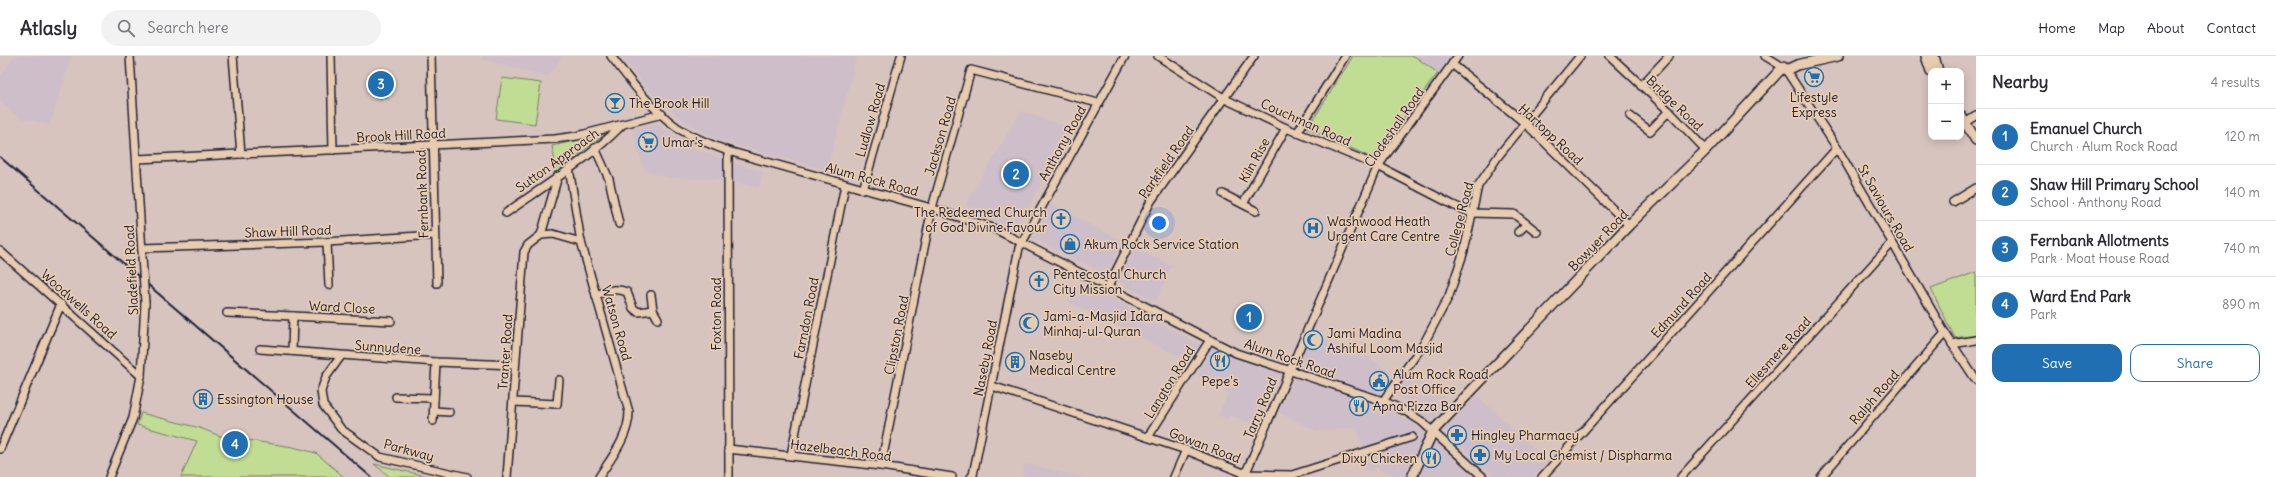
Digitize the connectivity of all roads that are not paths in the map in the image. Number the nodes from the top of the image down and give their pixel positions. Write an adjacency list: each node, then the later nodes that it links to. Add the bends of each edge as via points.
1 (130, 56): 44 (street, Sladefield Road)
2 (233, 56): 43 (street)
3 (331, 56): 40 (street)
4 (431, 56): 37 (street, Fernbank Road)
5 (611, 56): 27 (street, Alum Rock Road, via 644,97)
6 (901, 56): 50 (street, Ludlow Road)
7 (1125, 56): 25 (street, Anthony Road)
8 (1158, 56): 24 (street, Couchman Road)
9 (1254, 56): 24 (street, Parkfield Road)
10 (1345, 56): 35 (street)
11 (1458, 56): 19 (street, Clodeshall Road)
12 (1580, 56): 32 (street, College Road)
13 (1610, 56): 23 (street, Bridge Road)
14 (1669, 56): 23 (street)
15 (1765, 56): 22 (street, St Saviours Road)
16 (1838, 56): 22 (main road)
17 (1926, 56): 20 (main road)
18 (1934, 56): 21 (main road)
19 (1452, 64): 32 (street, Hartopp Road); 45 (street, Clodeshall Road)
20 (1930, 68)
21 (1937, 68)
22 (1784, 69): 39 (street, St Saviours Road); 41 (main road, Bowyer Road)
23 (1642, 86): 26 (street, Bridge Road)
24 (1225, 99): 34 (street, Couchman Road); 73 (street, Parkfield Road, via 1151,201)
25 (1098, 103): 54 (street, Jackson Road, via 971,70); 67 (street, Anthony Road)
26 (1669, 111): 28 (street, via 1650,131); 41 (street, Bridge Road)
27 (662, 114): 33 (street, Brook Hill Road); 42 (street, Alum Rock Road, via 679,128)
28 (1630, 116)
29 (1976, 116): 30 (street)
30 (1964, 120)
31 (1964, 122): 36 (main road)
32 (1526, 124): 56 (street, College Road, via 1487,171 1478,186); 60 (street, Hartopp Road)
33 (621, 125): 37 (street, Brook Hill Road, via 555,139); 38 (street, Sutton Approach)
34 (1286, 128): 35 (street, Couchman Road); 53 (street, Kiln Rise)
35 (1297, 132): 45 (street, Couchman Road)
36 (1976, 140)
37 (432, 145): 40 (street, Brook Hill Road); 63 (street, Fernbank Road)
38 (595, 148): 46 (street, Sutton Approach); 58 (street, via 609,179)
39 (1837, 148): 68 (street, St Saviours Road); 123 (street, Edmund Road)
40 (333, 150): 43 (street, Brook Hill Road)
41 (1706, 150): 60 (main road, Bowyer Road)
42 (728, 151): 48 (street, Alum Rock Road); 107 (street, Foxton Road)
43 (241, 154): 44 (street, Brook Hill Road)
44 (137, 159): 69 (street, Sladefield Road)
45 (1378, 166): 56 (street, Couchman Road); 91 (street, Clodeshall Road)
46 (569, 168): 47 (street, Sutton Approach); 66 (street, Watson Road)
47 (558, 176): 57 (street, Sutton Approach); 64 (street)
48 (845, 185): 50 (street, Alum Rock Road); 109 (street, Farndon Road)
49 (1976, 188): 52 (street)
50 (863, 190): 54 (street, Alum Rock Road)
51 (1223, 194): 53 (street)
52 (1953, 202)
53 (1243, 204): 55 (street)
54 (932, 208): 67 (street, Alum Rock Road, via 979,222); 110 (street, Clipston Road)
55 (1256, 211)
56 (1471, 212): 59 (street, Couchman Road, via 1514,214); 98 (street, College Road, via 1464,251 1449,296 1423,345)
57 (506, 213)
58 (619, 224)
59 (1527, 224): 61 (street); 62 (street, Couchman Road)
60 (1630, 226): 103 (main road, Bowyer Road)
61 (1518, 232)
62 (1537, 232)
63 (435, 235): 65 (street, Shaw Hill Road); 71 (street, Fernbank Road)
64 (541, 235): 66 (street, via 553,234); 90 (street, Tranter Road, via 528,245 524,252)
65 (327, 242): 69 (street, Shaw Hill Road); 72 (street)
66 (581, 242): 74 (street, Watson Road)
67 (1021, 243): 73 (street, Alum Rock Road); 95 (street, Naseby Road)
68 (1892, 243): 82 (street, St Saviours Road); 124 (street, Ellesmere Road)
69 (142, 248): 92 (street, Sladefield Road, bridge, via 145,303)
70 (0, 251): 76 (street, Woodwells Road)
71 (437, 283)
72 (329, 285)
73 (1108, 287): 83 (street, Alum Rock Road)
74 (596, 295): 77 (street, via 621,289 627,292 633,308 638,312); 116 (street, Watson Road, via 629,412 629,422 624,436)
75 (651, 295): 77 (street)
76 (61, 304): 92 (street, Woodwells Road); 106 (street)
77 (653, 310): 80 (street)
78 (228, 313): 79 (street, Ward Close)
79 (293, 316): 81 (street, Ward Close); 87 (street, Ward Close)
80 (658, 318)
81 (391, 321)
82 (1945, 333): 85 (street, St Saviours Road); 125 (street, Ralph Road)
83 (1210, 340): 91 (street, Alum Rock Road, via 1236,353); 104 (street, Langton Road)
84 (1976, 340): 85 (street)
85 (1952, 344): 94 (street, St Saviours Road)
86 (260, 349): 87 (street, Sunnydene)
87 (292, 351): 88 (street, Sunnydene)
88 (341, 356): 89 (street, Sunnydene); 114 (street, Parkway, via 326,377 321,391 323,405 341,429 380,457)
89 (436, 362): 90 (street, Sunnydene); 97 (street)
90 (515, 366): 99 (street, Tranter Road)
91 (1289, 371): 98 (street, Alum Rock Road); 111 (street, Tarry Road)
92 (141, 376): 113 (street, Sladefield Road, via 133,418)
93 (559, 380): 99 (street, via 557,404)
94 (1976, 380)
95 (992, 386): 104 (street, Gowan Road); 119 (street, Naseby Road)
96 (396, 397): 97 (street)
97 (434, 398): 100 (street)
98 (1383, 401): 103 (street, Alum Rock Road, via 1407,412)
99 (514, 402): 115 (street, Tranter Road)
100 (434, 411): 101 (street); 102 (street)
101 (449, 412)
102 (433, 421)
103 (1432, 431): 121 (main road); 122 (street, Alum Rock Road)
104 (1148, 437): 108 (street, Gowan Road)
105 (1412, 437): 112 (street, Gowan Road)
106 (0, 449)
107 (728, 449): 109 (street, Hazelbeach Road); 117 (street, Foxton Road)
108 (1186, 450): 111 (street, Gowan Road); 120 (street)
109 (791, 455): 110 (street, Hazelbeach Road)
110 (881, 466): 118 (street, Hazelbeach Road)
111 (1245, 475): 112 (street, Gowan Road)
112 (1292, 476)
113 (109, 477)
114 (467, 477)
115 (508, 477)
116 (599, 477)
117 (729, 477)
118 (952, 477)
119 (971, 477)
120 (1174, 477)
121 (1412, 477)
122 (1483, 477)
123 (1542, 477)
124 (1681, 477)
125 (1821, 477)

